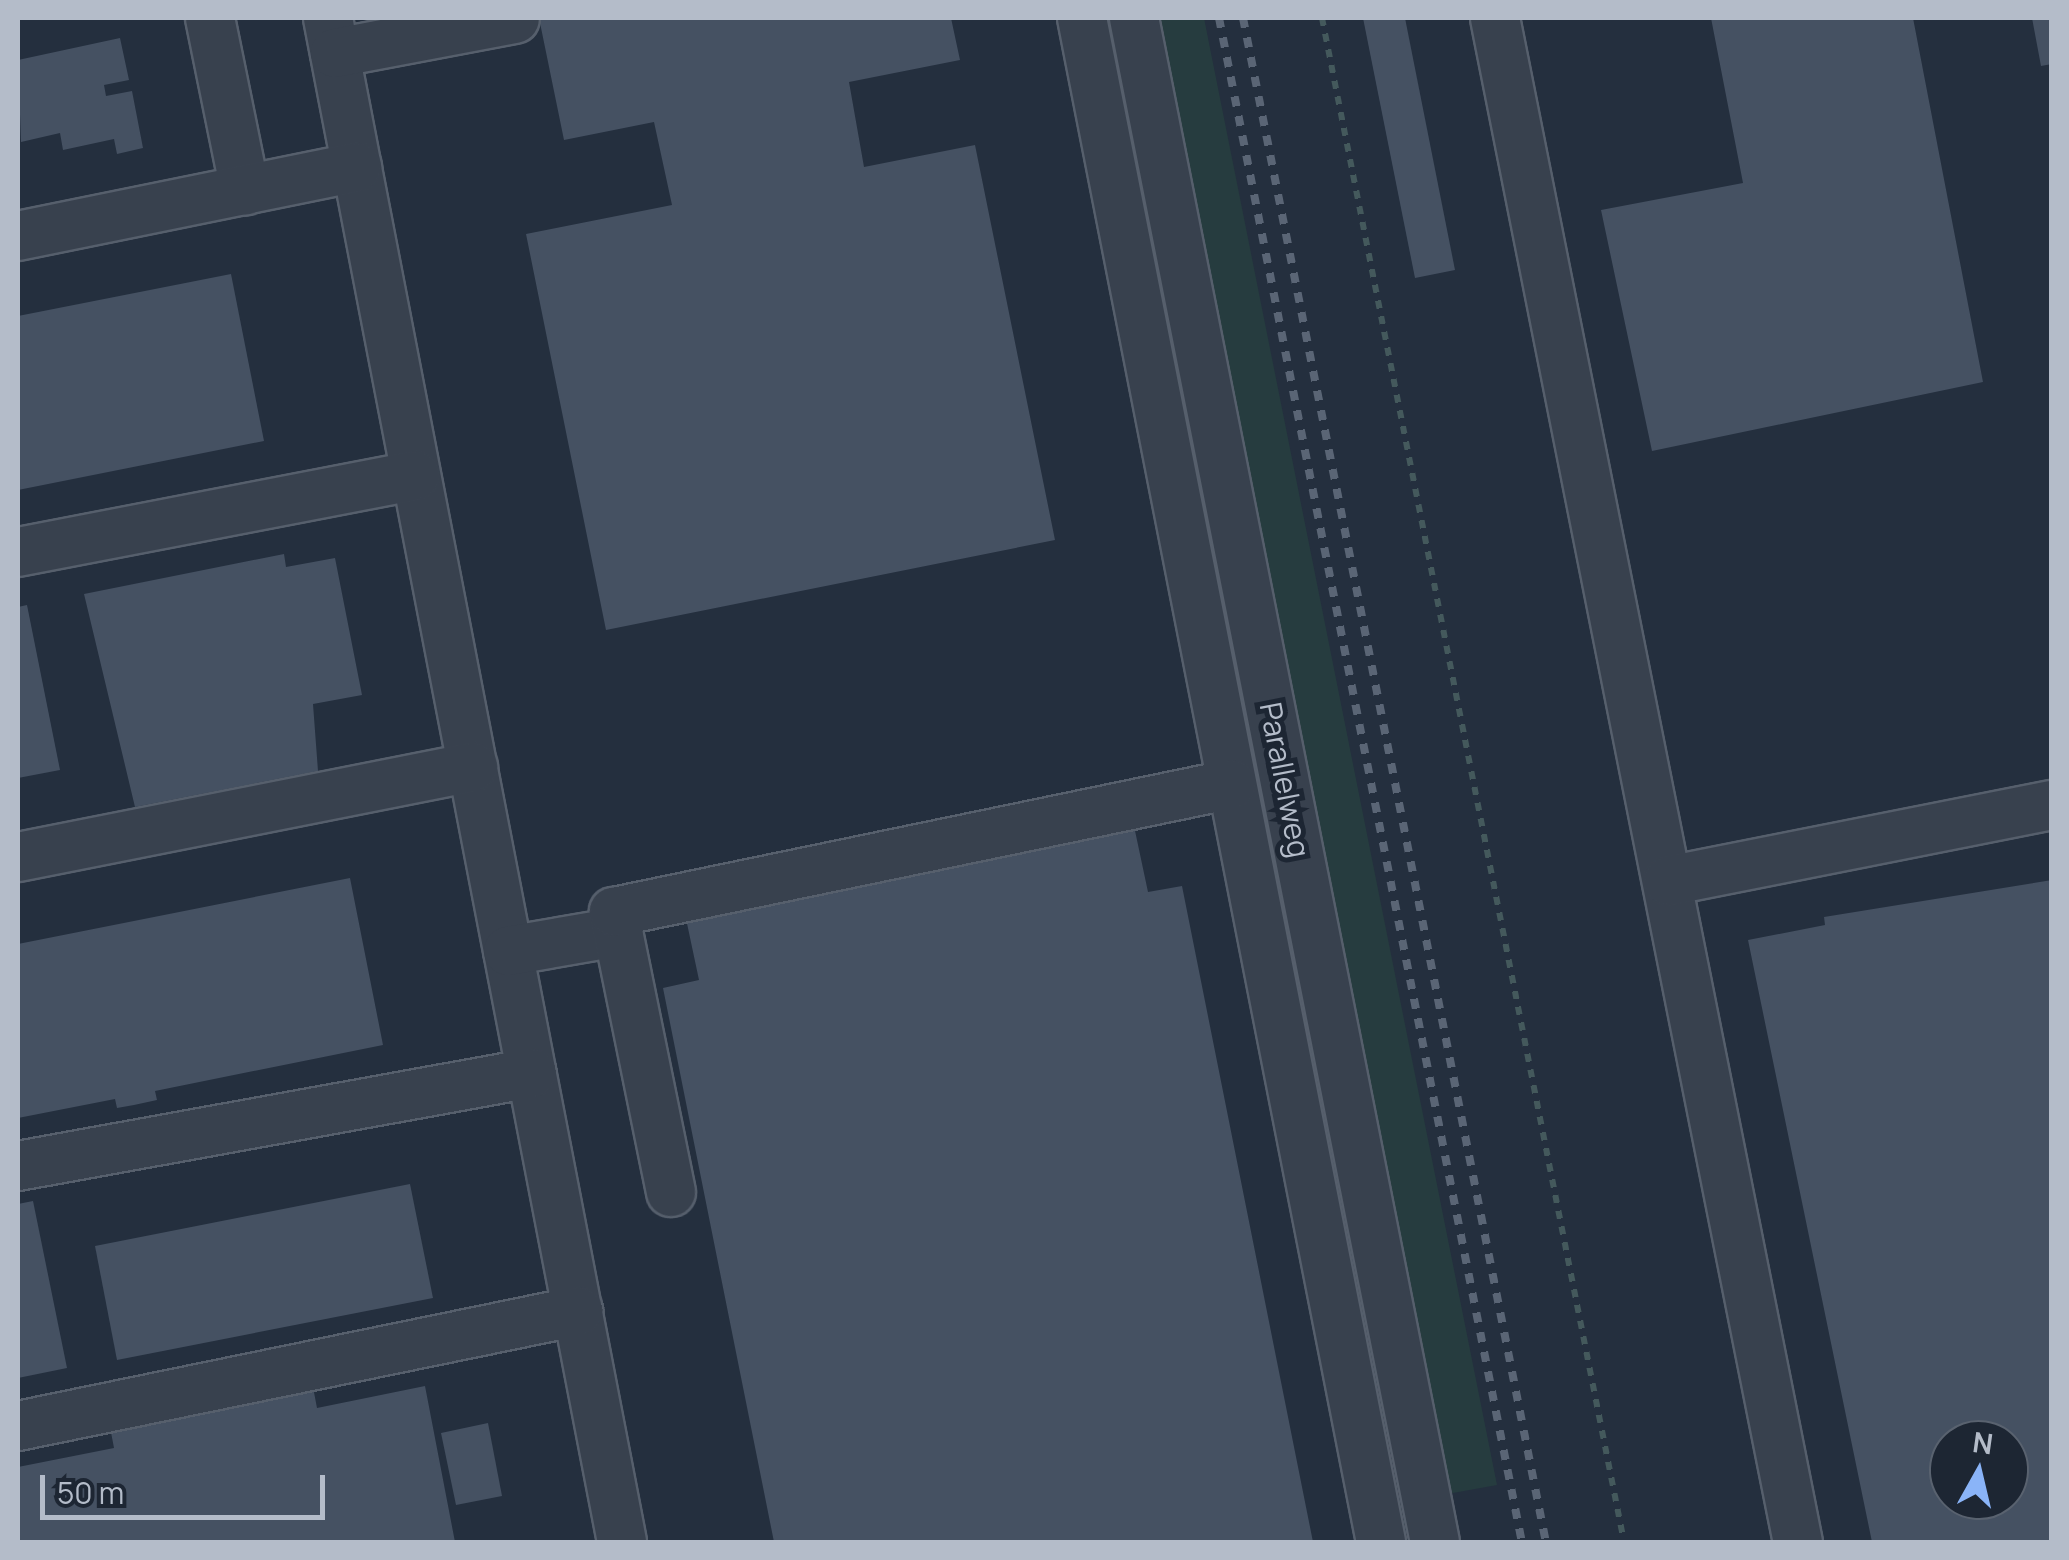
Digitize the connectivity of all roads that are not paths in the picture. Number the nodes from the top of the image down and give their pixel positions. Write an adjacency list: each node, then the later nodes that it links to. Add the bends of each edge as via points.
1 (210, 18): 9 (street)
2 (1082, 18): 14 (street)
3 (1134, 18): 27 (street, Parallelweg)
4 (1495, 18): 17 (street)
5 (515, 19): 6 (street)
6 (434, 26): 7 (street)
7 (332, 35): 8 (street)
8 (357, 167): 9 (street); 11 (street)
9 (245, 190): 10 (street)
10 (18, 236)
11 (416, 475): 12 (street); 13 (street)
12 (18, 552)
13 (473, 767): 16 (street); 19 (street)
14 (1232, 784): 18 (street, via 614,912); 26 (street)
15 (2052, 805): 17 (street)
16 (18, 857)
17 (1668, 881): 28 (street)
18 (618, 932): 19 (street); 22 (street)
19 (508, 951): 20 (street)
20 (532, 1073): 21 (street); 23 (street)
21 (18, 1166)
22 (671, 1192)
23 (578, 1311): 24 (street); 25 (street)
24 (18, 1426)
25 (622, 1542)
26 (1381, 1542)
27 (1435, 1542)
28 (1798, 1542)

